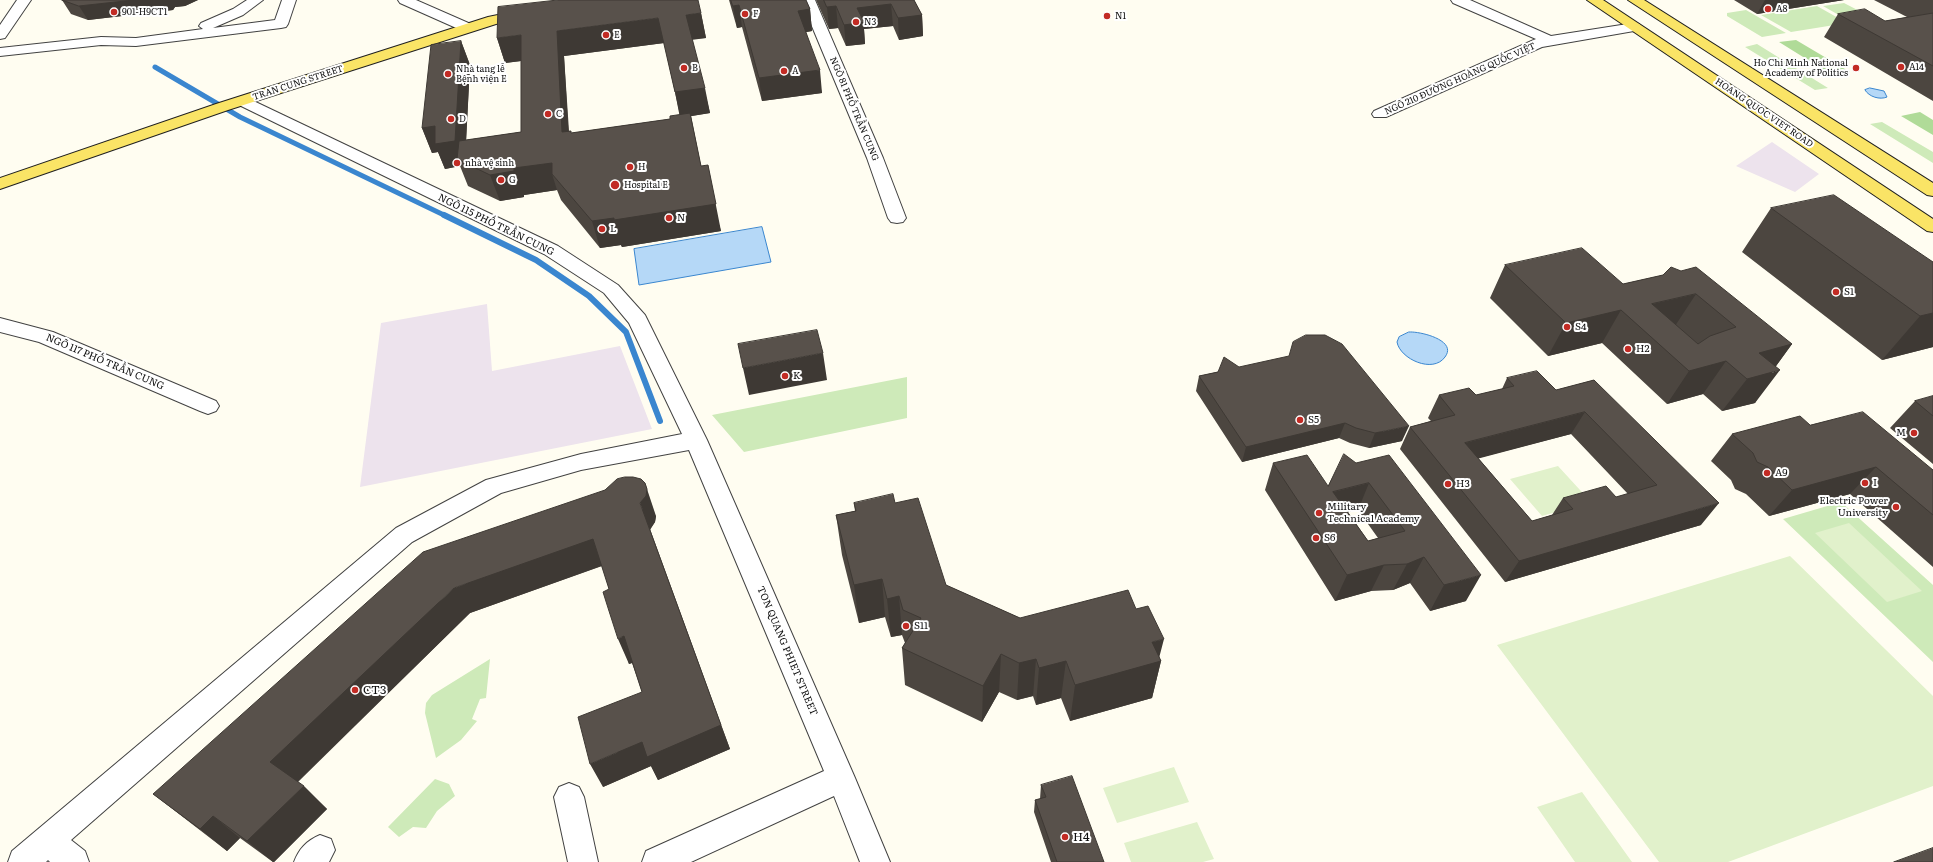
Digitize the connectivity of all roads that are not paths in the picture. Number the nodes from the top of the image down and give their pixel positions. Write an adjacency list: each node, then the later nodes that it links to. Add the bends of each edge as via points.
1 (24, 0): 13 (street)
2 (289, 0): 10 (street, via 281,24)
3 (405, 0): 12 (street)
4 (808, 0): 23 (street, NGÕ 81 PHỐ TRẦN CUNG, via 875,158)
5 (1458, 0): 15 (street)
6 (1594, 0): 11 (main road, HOANG QUOC VIET ROAD)
7 (1635, 0): 22 (main road)
8 (264, 5): 10 (street); 14 (street)
9 (544, 10): 12 (main road, TRAN CUNG STREET, via 493,20)
10 (260, 27): 14 (street)
11 (1634, 27): 20 (street, NGÕ 210 ĐƯỜNG HOÀNG QUỐC VIỆT, via 1538,43); 24 (main road, HOANG QUOC VIET ROAD)
12 (468, 28): 19 (main road, TRAN CUNG STREET)
13 (0, 35)
14 (172, 38): 16 (street)
15 (1545, 38)
16 (136, 42): 17 (street, via 101,41); 18 (street, via 95,55)
17 (0, 52)
18 (0, 66)
19 (234, 103): 21 (main road, TRAN CUNG STREET); 27 (street, NGÕ 115 PHỐ TRẦN CUNG, via 367,162 551,250 611,289 638,320)
20 (1380, 114)
21 (0, 184)
22 (1933, 191)
23 (897, 218)
24 (1933, 227)
25 (0, 326): 26 (street, NGÕ 117 PHỐ TRẦN CUNG, via 46,337)
26 (208, 406)
27 (696, 440): 28 (street, TON QUANG PHIET STREET); 30 (street, via 581,462 494,486 404,535)
28 (841, 778): 34 (street); 35 (street, TON QUANG PHIET STREET)
29 (569, 797): 33 (street)
30 (47, 841): 31 (street); 32 (street)
31 (23, 862)
32 (74, 862)
33 (582, 862)
34 (657, 862)
35 (875, 862)

